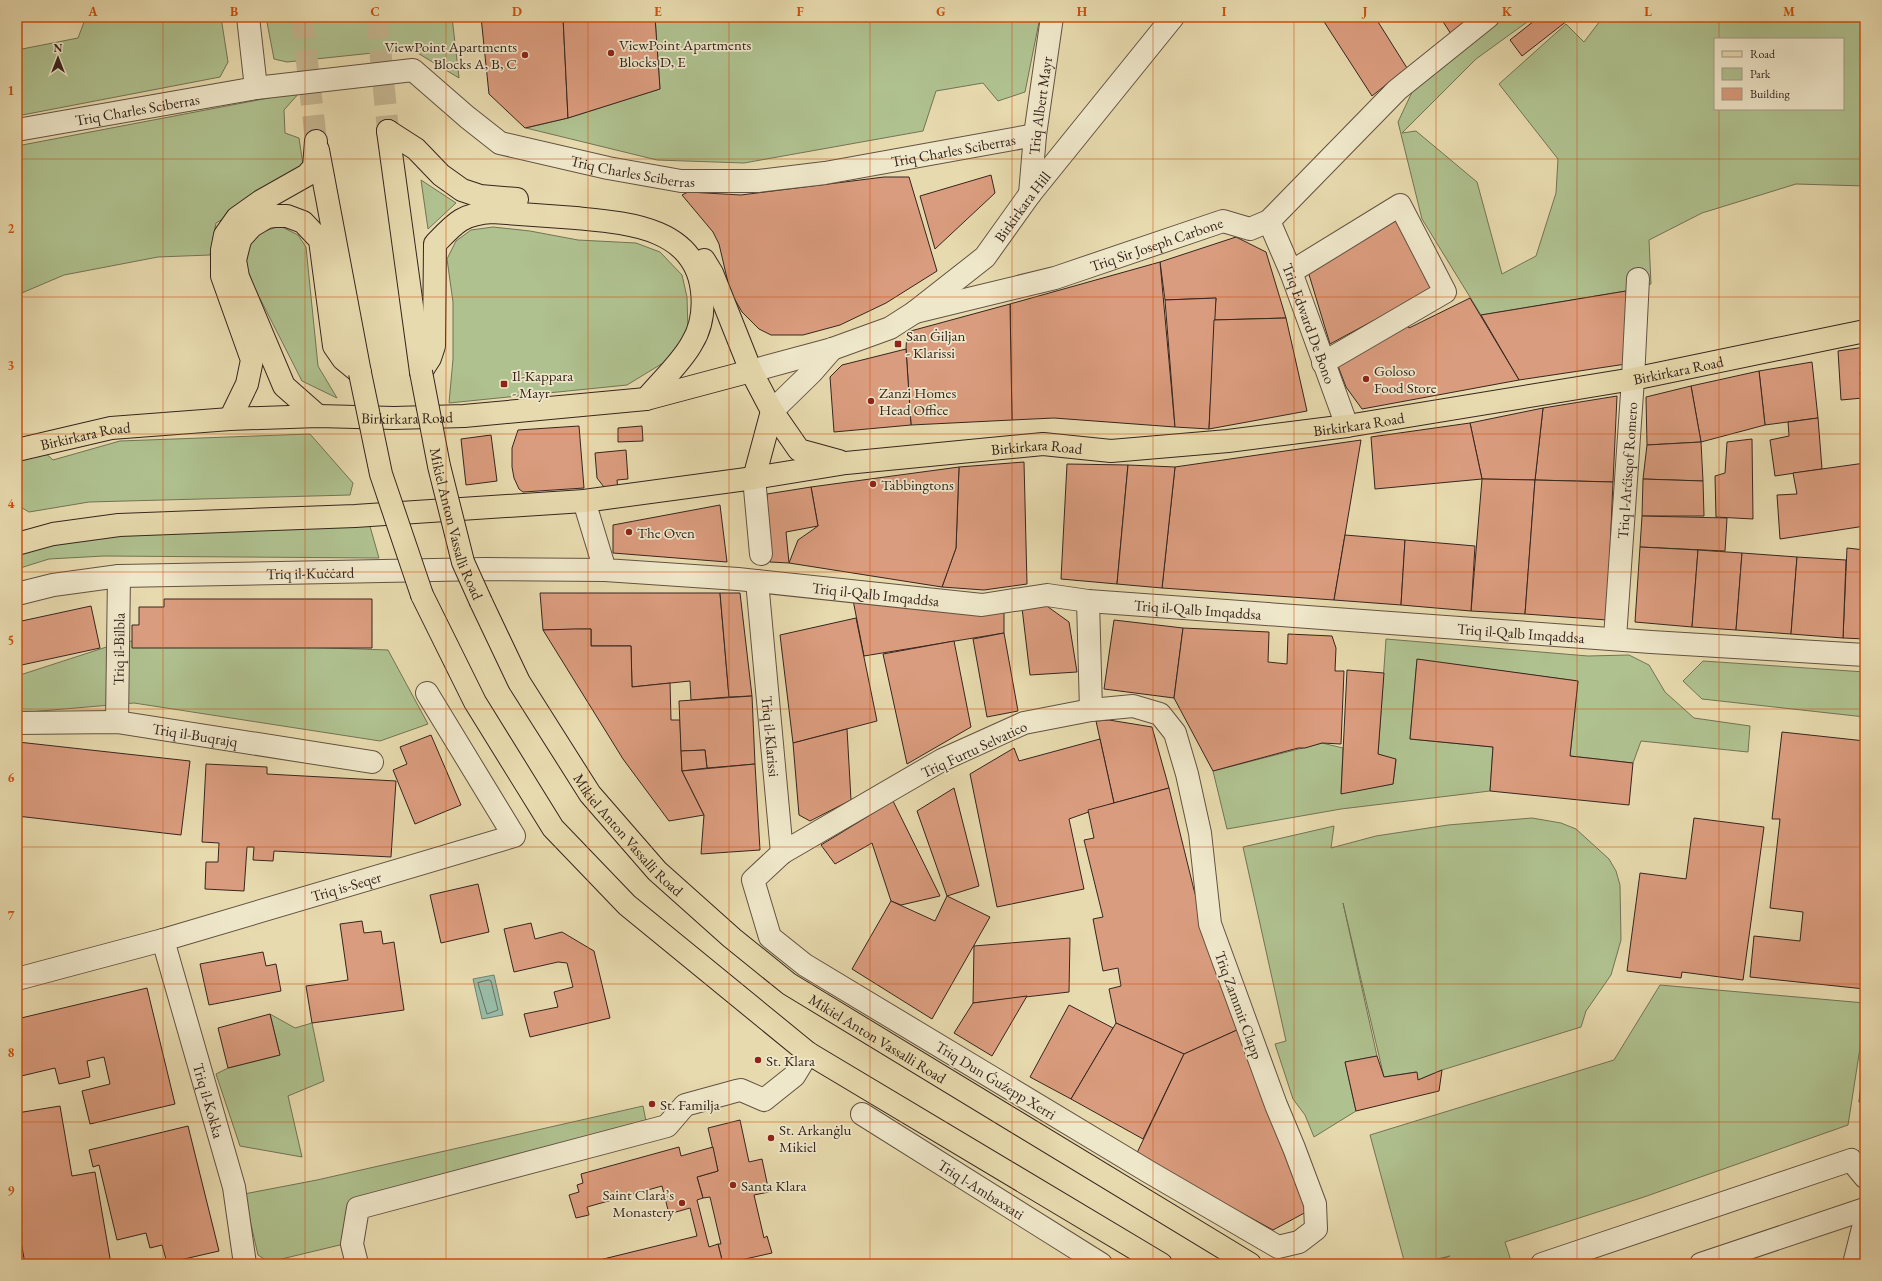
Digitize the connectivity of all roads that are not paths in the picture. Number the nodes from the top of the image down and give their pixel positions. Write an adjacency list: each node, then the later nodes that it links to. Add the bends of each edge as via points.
1 (248, 17): 5 (street)
2 (1052, 17): 7 (street, Triq Albert Mayr)
3 (1173, 17): 8 (street, Birkirkara Hill)
4 (1488, 17): 9 (street, Triq Sir Joseph Carbone, via 1397,90)
5 (256, 88): 6 (street, Triq Charles Sciberras); 7 (street, Triq Charles Sciberras, via 413,70 500,143 608,168 681,181 758,181 825,173)
6 (17, 130)
7 (1035, 136): 8 (street, Triq Albert Mayr)
8 (1030, 194): 12 (street, Birkirkara Hill, via 985,257)
9 (1269, 221): 10 (street, Triq Edward De Bono); 12 (street, Triq Sir Joseph Carbone, via 1250,229 1223,221 1055,278)
10 (1291, 272): 15 (street, Triq Edward De Bono); 15 (street, via 1400,205 1445,292)
11 (1638, 279): 19 (street, Triq l-Arćisqof Romero)
12 (915, 312): 14 (street, Birkirkara Hill, via 890,328)
13 (1865, 331): 19 (main road, Birkirkara Road)
14 (832, 348): 16 (street, Birkirkara Hill); 21 (street)
15 (1322, 363): 24 (street, Triq Edward De Bono)
16 (751, 371): 17 (main road, Mikiel Anton Vassalli Road, via 712,273 699,251 679,233 638,215 614,210 480,196 462,190 441,175 416,149 388,131); 20 (main road, Birkirkara Road); 21 (main road, Birkirkara Road)
17 (421, 372): 20 (main road, via 434,346 435,244 456,222 475,213 492,212 633,224 670,239 685,251 701,279 703,298 700,328 692,344); 50 (main road, Mikiel Anton Vassalli Road, bridge, via 439,466 463,562 519,682 590,794 657,871 732,938)
18 (360, 373): 22 (main road, via 334,346 320,240 303,222 287,216 274,216 259,221 247,231 239,244 235,260 238,277 284,386); 23 (main road, via 316,141 314,167 307,175 237,218 225,235 222,276 252,360 247,384); 51 (main road, bridge, via 381,474 422,595 475,702 553,828 626,905)
19 (1633, 379): 24 (main road, Birkirkara Road); 38 (street, Triq l-Arćisqof Romero)
20 (646, 399): 22 (main road, Birkirkara Road, via 464,416)
21 (772, 412): 26 (main road, Birkirkara Road, via 798,450); 27 (main road)
22 (318, 416): 23 (main road, Birkirkara Road)
23 (230, 419): 25 (main road, Birkirkara Road, via 111,428)
24 (1347, 426): 26 (main road, Birkirkara Road, via 1228,441 1111,450 1044,444)
25 (17, 450)
26 (846, 463): 27 (main road, Birkirkara Road)
27 (754, 478): 28 (main road, Birkirkara Road); 32 (street)
28 (584, 501): 30 (main road, Birkirkara Road, via 354,516 119,525); 33 (street)
29 (17, 532): 30 (main road, Birkirkara Road)
30 (53, 534): 31 (main road, Birkirkara Road)
31 (17, 544)
32 (761, 554)
33 (605, 570): 34 (street, Triq il-Kuċċard, via 485,569); 35 (street, Triq il-Qalb Imqaddsa)
34 (119, 576): 36 (street, Triq il-Kuċċard, via 53,585); 42 (street, Triq il-Bilbla)
35 (757, 581): 37 (street, Triq il-Qalb Imqaddsa, via 982,605 1048,595); 46 (street, Triq il-Klarissi)
36 (17, 594)
37 (1088, 601): 38 (street, Triq il-Qalb Imqaddsa); 41 (street)
38 (1615, 638): 39 (street, Triq il-Qalb Imqaddsa)
39 (1865, 655)
40 (427, 693): 47 (street, Triq is-Seqer, via 514,836)
41 (1091, 710): 44 (street, Triq Furtu Selvatico, via 1133,706 1160,714); 46 (street, Triq Furtu Selvatico, via 1024,723 942,760)
42 (117, 722): 43 (street, Triq il-Buqrajq); 45 (street, Triq il-Buqrajq)
43 (17, 723)
44 (1175, 733): 56 (street, Triq Zammit Clapp, via 1200,833 1210,924 1273,1098 1315,1204 1316,1229 1299,1242)
45 (372, 762)
46 (782, 853): 48 (street, Triq Dun Ǵuźepp Xerri, via 753,880 770,937)
47 (163, 940): 49 (street, Triq is-Seqer); 57 (street, Triq il-Kokka, via 234,1187)
48 (805, 965): 50 (street); 56 (street, Triq Dun Ǵuźepp Xerri, via 1148,1172)
49 (17, 979)
50 (790, 984): 61 (main road, Mikiel Anton Vassalli Road)
51 (808, 1053): 58 (street, via 794,1076 764,1100 741,1090 736,1091 685,1105 667,1126 358,1208 352,1244); 60 (main road)
52 (862, 1114): 59 (street, Triq l-Ambaxxati)
53 (1865, 1177): 62 (street, via 1851,1160)
54 (1865, 1209): 63 (street)
55 (1865, 1220): 64 (street)
56 (1278, 1247)
57 (245, 1264)
58 (357, 1264)
59 (1101, 1264)
60 (1161, 1264)
61 (1250, 1264)
62 (1542, 1264)
63 (1701, 1264)
64 (1854, 1264)

